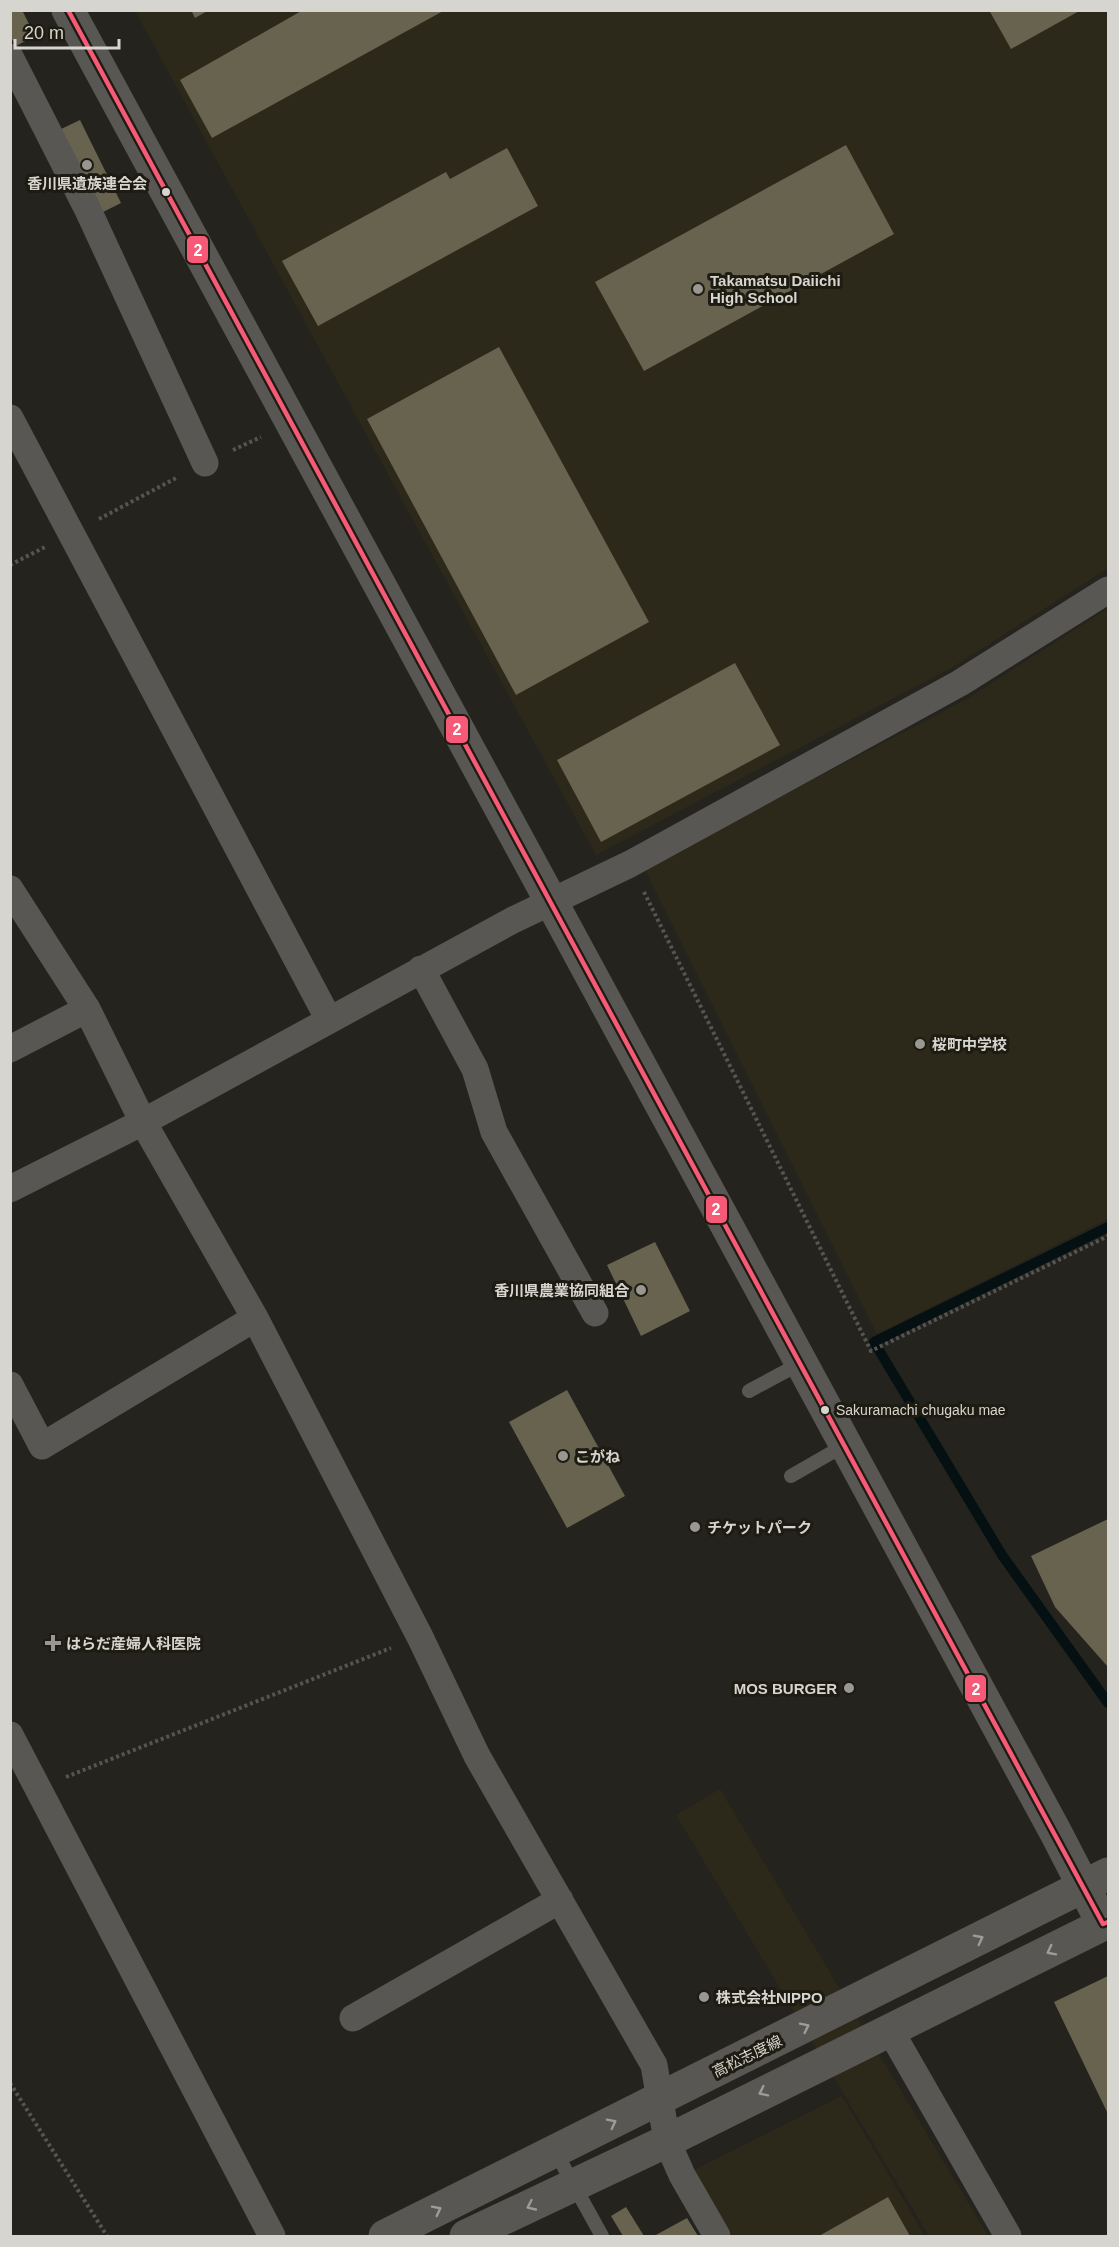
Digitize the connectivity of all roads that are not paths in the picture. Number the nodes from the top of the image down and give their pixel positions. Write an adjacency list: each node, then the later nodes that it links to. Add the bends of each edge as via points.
1 (68, 10): 7 (street)
2 (10, 57): 4 (street, via 88,210)
3 (10, 418): 10 (street)
4 (205, 463)
5 (1108, 590): 7 (street, via 960,683 630,864)
6 (10, 889): 9 (street)
7 (551, 901): 8 (street); 16 (street)
8 (422, 969): 10 (street); 14 (street, via 475,1069 495,1132)
9 (87, 1009): 11 (street); 12 (street)
10 (328, 1018): 12 (street)
11 (10, 1049)
12 (143, 1122): 13 (street); 15 (street)
13 (10, 1189)
14 (595, 1313)
15 (255, 1318): 17 (street, via 42,1446); 23 (street, via 420,1636 477,1756)
16 (801, 1363): 18 (lane); 19 (street)
17 (10, 1385)
18 (750, 1391)
19 (845, 1445): 20 (lane); 22 (street)
20 (791, 1476)
21 (10, 1735): 31 (street)
22 (1096, 1880): 24 (street); 27 (street, 高松志度線, one-way to 22)
23 (560, 1900): 25 (street); 27 (street, via 654,2065)
24 (1106, 1923): 26 (street, one-way to 26)
25 (353, 2018)
26 (890, 2030): 28 (street, one-way to 28); 36 (street)
27 (661, 2098): 28 (street); 29 (street, 高松志度線, one-way to 27)
28 (668, 2141): 30 (street); 35 (street, via 682,2175)
29 (555, 2151): 30 (lane); 32 (street, 高松志度線, one-way to 29)
30 (574, 2185): 33 (street, one-way to 33); 34 (lane)
31 (272, 2236)
32 (385, 2236)
33 (466, 2236)
34 (602, 2236)
35 (717, 2236)
36 (1008, 2236)

